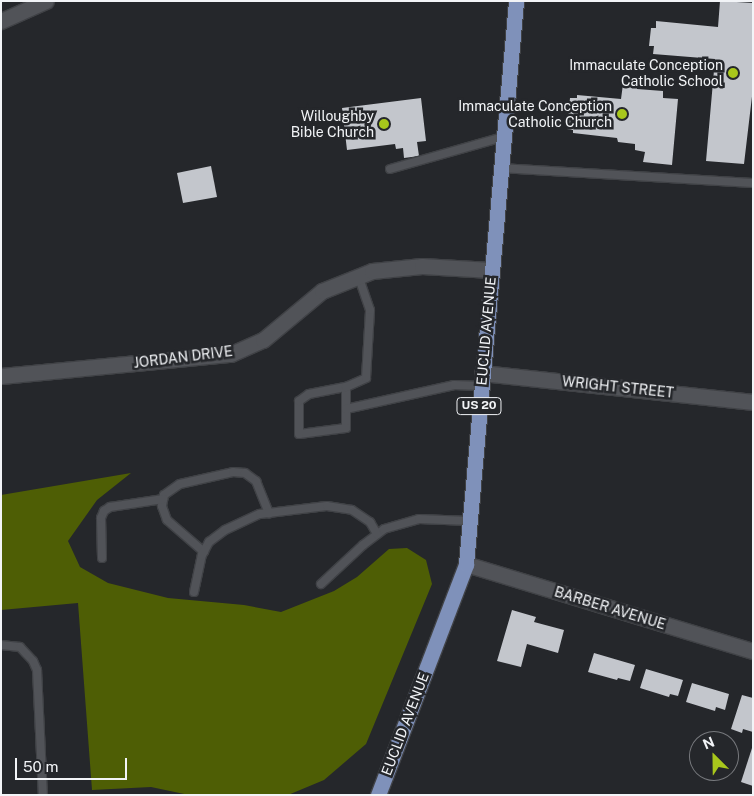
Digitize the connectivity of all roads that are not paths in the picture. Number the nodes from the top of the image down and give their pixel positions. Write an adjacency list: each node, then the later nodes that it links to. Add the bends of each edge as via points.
1 (46, 1): 3 (street)
2 (516, 1): 4 (main road, EUCLID AVENUE / US 20)
3 (3, 17)
4 (503, 138): 5 (main road, EUCLID AVENUE / US 20); 6 (lane)
5 (500, 168): 7 (lane); 8 (main road, EUCLID AVENUE / US 20)
6 (390, 169)
7 (753, 183)
8 (490, 270): 9 (street, JORDAN DRIVE, via 422,266 372,270); 11 (main road, EUCLID AVENUE / US 20)
9 (358, 275): 10 (street, JORDAN DRIVE, via 322,291 263,340 231,354); 12 (lane, via 370,310 366,378)
10 (1, 376)
11 (482, 379): 13 (street, WRIGHT STREET); 14 (lane); 17 (main road, EUCLID AVENUE / US 20)
12 (346, 387): 14 (lane); 14 (lane, via 309,394 299,401 299,434 346,428)
13 (753, 402)
14 (346, 409)
15 (163, 499): 16 (lane, via 180,484 233,472 245,473 256,480); 19 (lane, via 167,520); 20 (lane, via 110,507 104,511 101,518)
16 (269, 513): 18 (lane, via 327,506 352,510 370,522); 19 (lane, via 225,530 209,542)
17 (470, 521): 18 (lane, via 419,519); 21 (main road, EUCLID AVENUE / US 20)
18 (377, 534): 22 (lane)
19 (204, 552): 23 (lane)
20 (102, 558)
21 (466, 564): 25 (street, BARBER AVENUE); 27 (main road, EUCLID AVENUE / US 20)
22 (321, 584)
23 (194, 592)
24 (1, 645): 26 (lane, via 20,647 37,670)
25 (753, 651)
26 (43, 795)
27 (378, 795)

